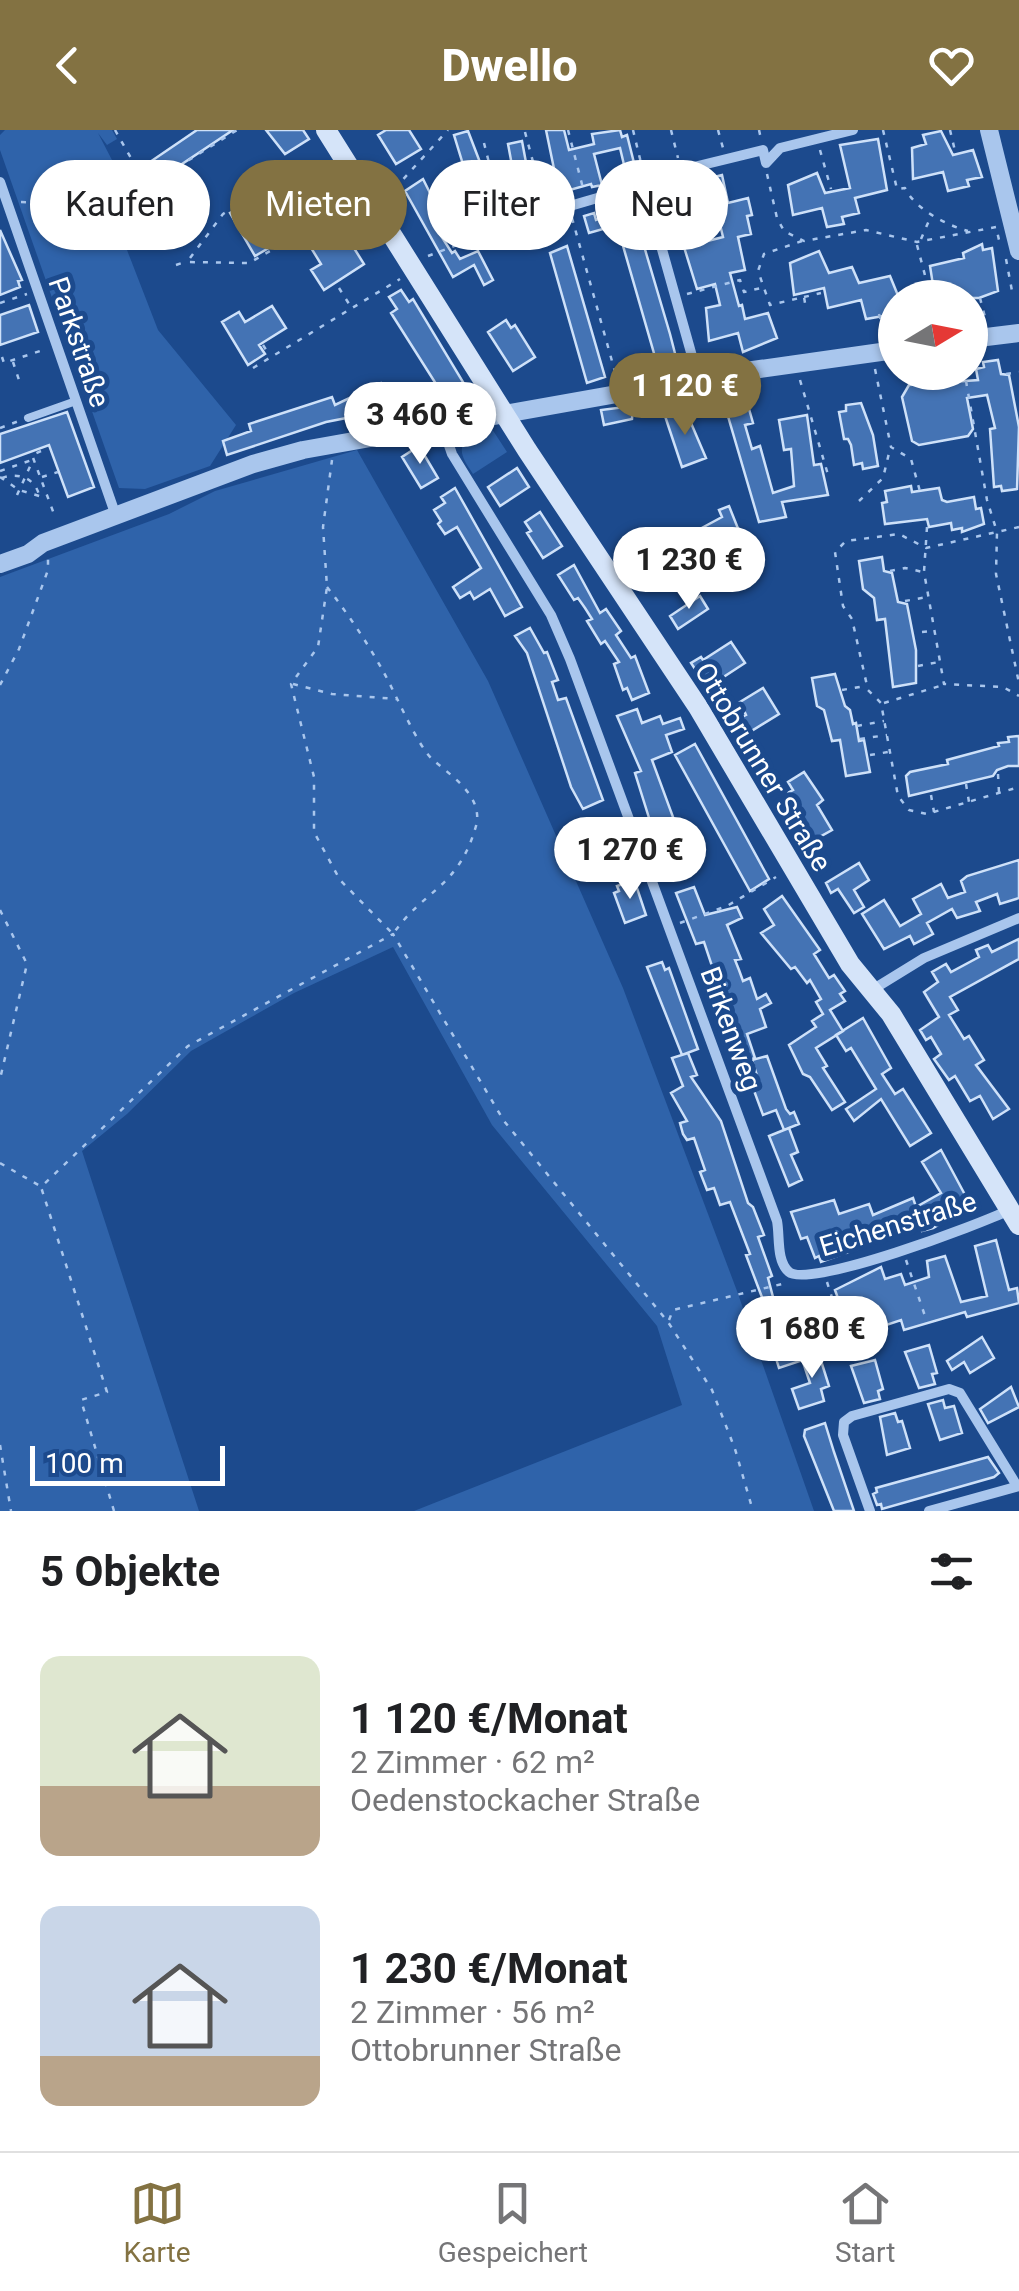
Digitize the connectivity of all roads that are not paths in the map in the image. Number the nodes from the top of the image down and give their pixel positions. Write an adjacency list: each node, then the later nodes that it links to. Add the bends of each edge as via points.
1 (326, 130): 15 (main road, Ottobrunner Straße)
2 (854, 130): 4 (street)
3 (989, 130): 9 (street)
4 (780, 148): 5 (street); 5 (street, via 766,163)
5 (763, 150): 6 (street)
6 (718, 160)
7 (0, 182): 14 (street, Parkstraße)
8 (662, 250): 13 (street)
9 (1012, 254)
10 (1019, 332): 11 (street)
11 (988, 336)
12 (878, 352): 13 (street)
13 (699, 382): 15 (street)
14 (76, 401): 16 (lane); 18 (street, Parkstraße)
15 (506, 414): 17 (street); 23 (main road, Ottobrunner Straße)
16 (24, 420)
17 (442, 425): 18 (street, via 253,464); 25 (street, Birkenweg, via 452,454 551,615 592,714 777,1221 782,1264)
18 (116, 516): 19 (street)
19 (44, 542): 20 (street); 21 (street)
20 (0, 552)
21 (0, 564)
22 (1019, 918): 23 (street, via 924,958)
23 (872, 990): 24 (main road, Ottobrunner Straße)
24 (1016, 1214): 25 (street, Eichenstraße, via 823,1272)
25 (790, 1273)
26 (1018, 1486): 27 (street, via 960,1393 949,1389 844,1422); 28 (street)
27 (870, 1511)
28 (929, 1511)

